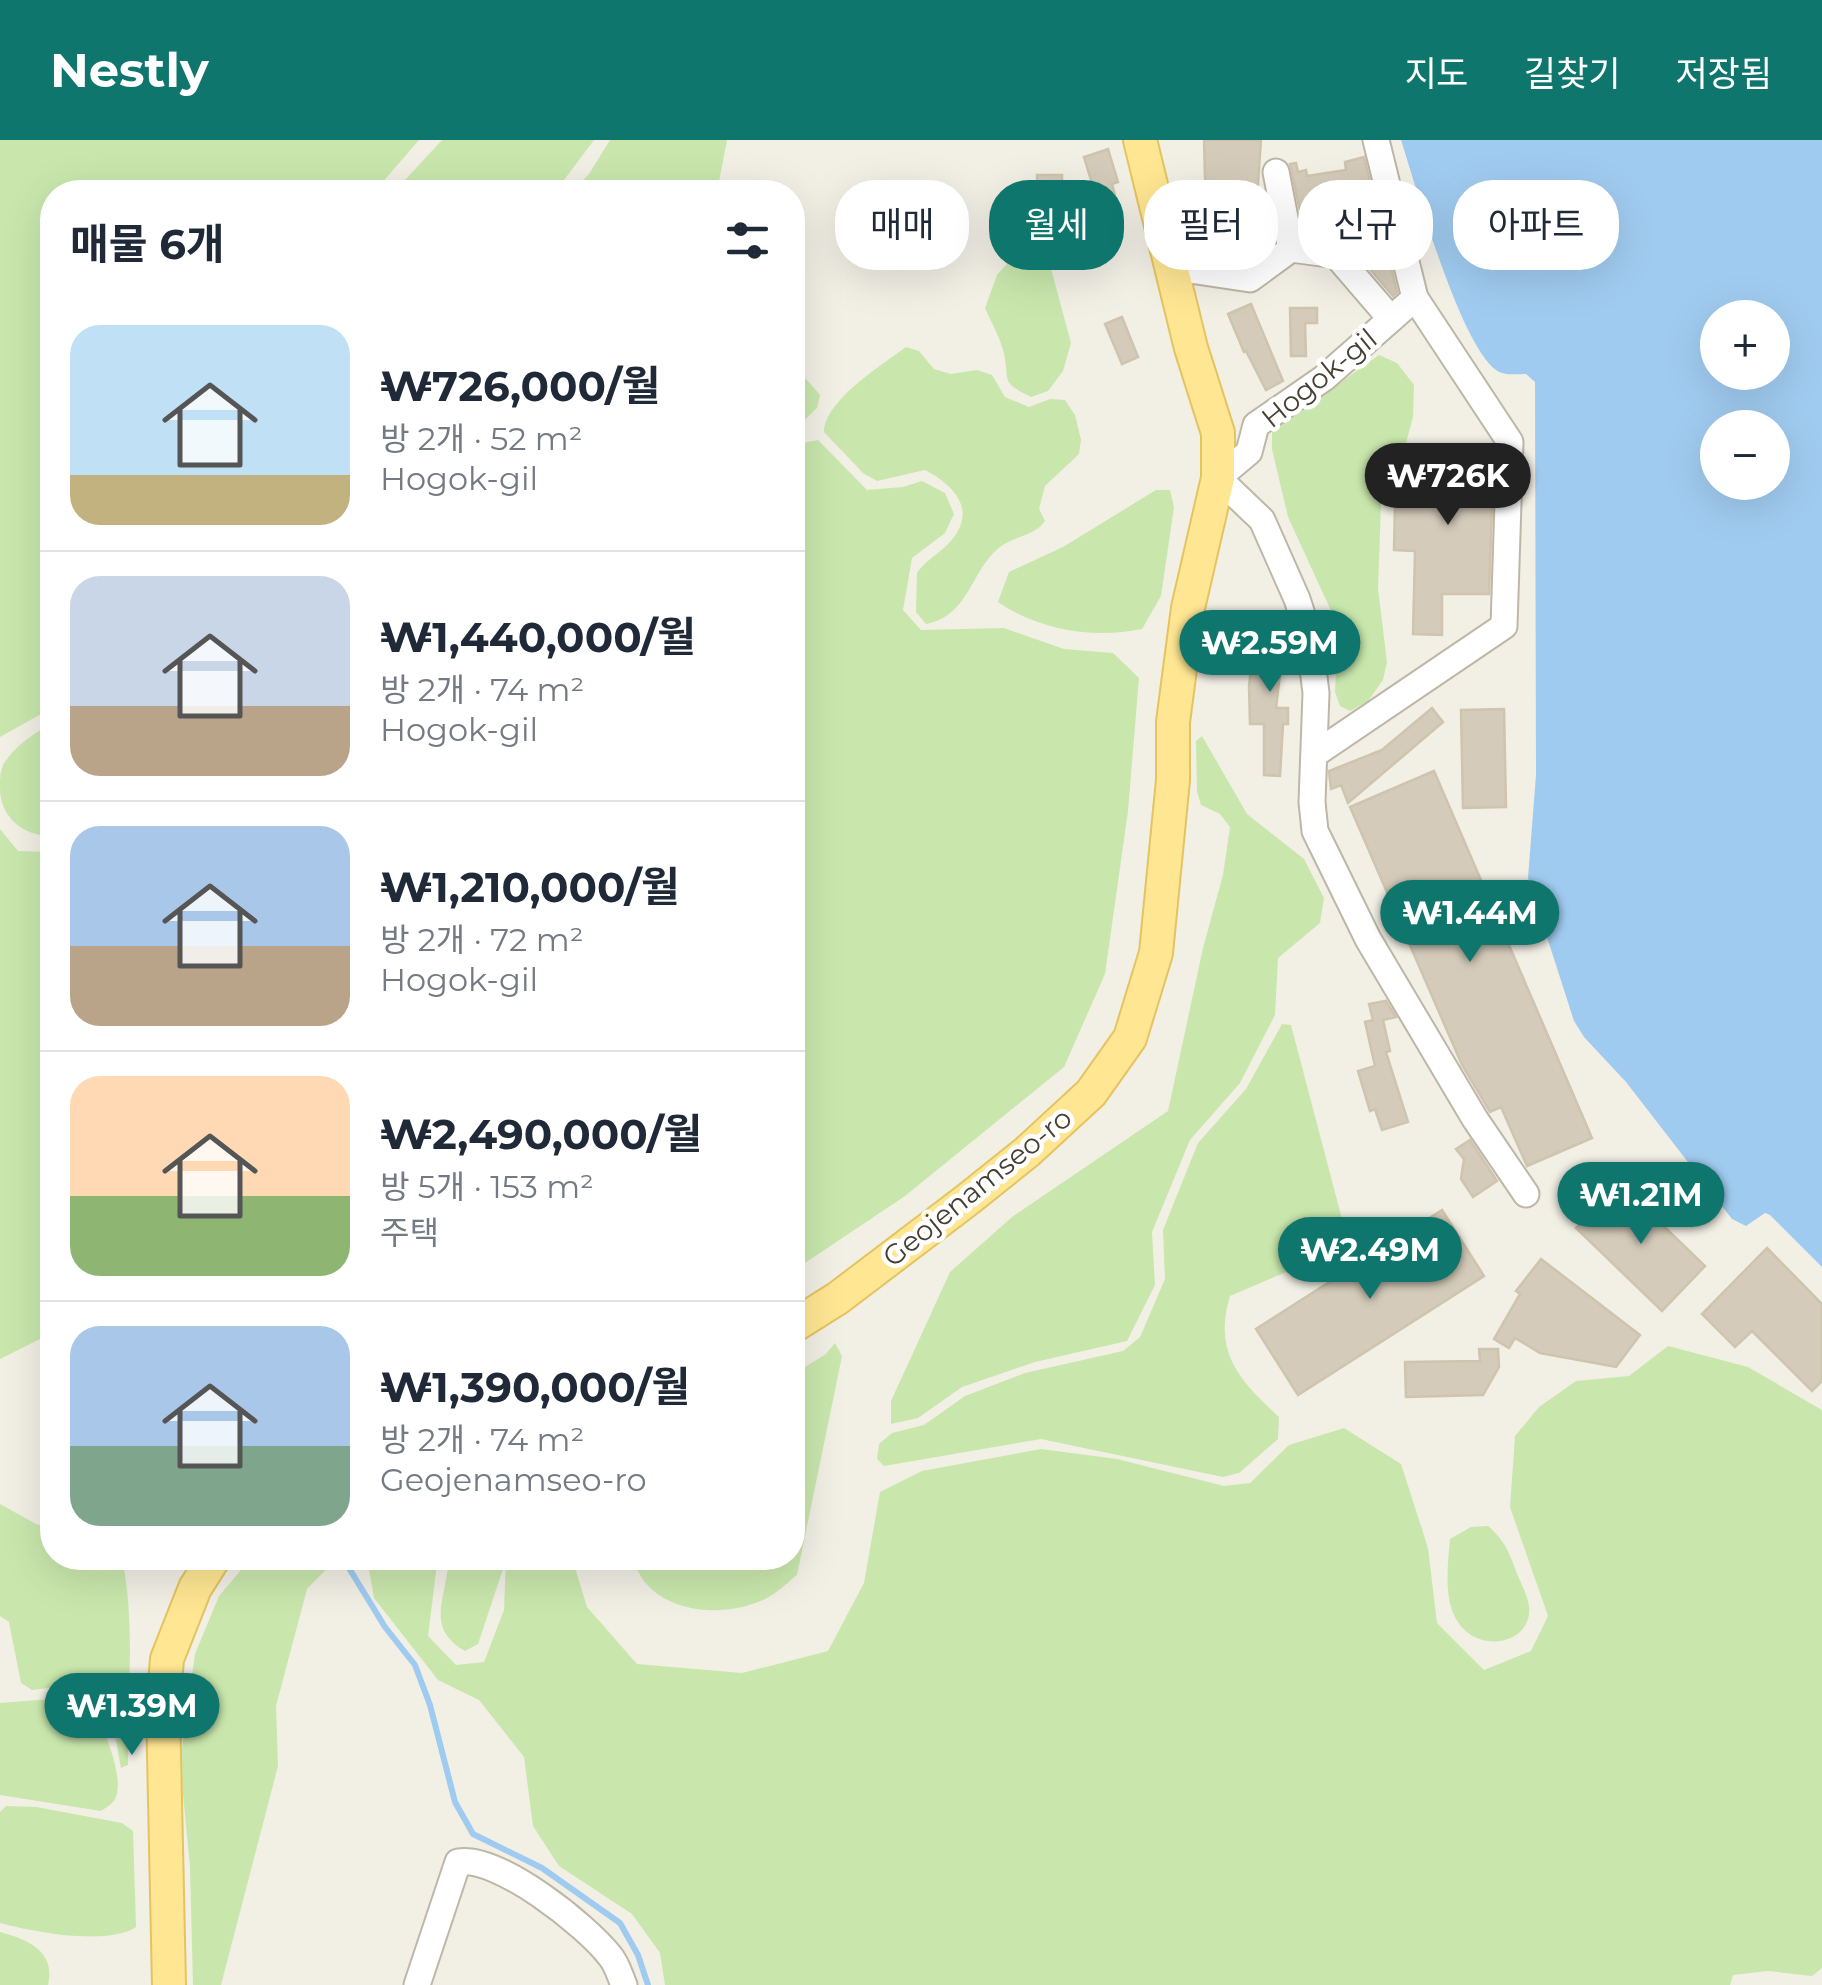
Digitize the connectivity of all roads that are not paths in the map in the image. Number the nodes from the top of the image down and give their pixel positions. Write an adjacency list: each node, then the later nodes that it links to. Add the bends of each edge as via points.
1 (1140, 140): 4 (main road, Geojenamseo-ro)
2 (1376, 140): 10 (street)
3 (1276, 172): 5 (street)
4 (1149, 180)
5 (1291, 249): 6 (street); 11 (street, via 1336,255)
6 (1278, 258)
7 (1171, 270): 12 (main road, Geojenamseo-ro, via 1218,433)
8 (1192, 270): 9 (street, via 1250,278)
9 (1261, 270)
10 (1415, 298): 11 (street, Hogok-gil); 13 (street, via 1510,442 1504,626)
11 (1391, 319): 12 (street, Hogok-gil, via 1324,378 1256,425 1249,452)
12 (1218, 478): 13 (street, via 1262,520 1297,599 1316,693); 15 (main road, Geojenamseo-ro, via 1188,608 1173,722 1156,953 1130,1038 1091,1093 1027,1152)
13 (1315, 754): 14 (street, via 1315,831 1368,939)
14 (1526, 1194)
15 (805, 1319)
16 (206, 1570): 17 (main road, via 167,1658)
17 (170, 1985)
18 (417, 1985): 19 (street, via 458,1862 470,1860 532,1888 569,1916 612,1958)
19 (624, 1985)

